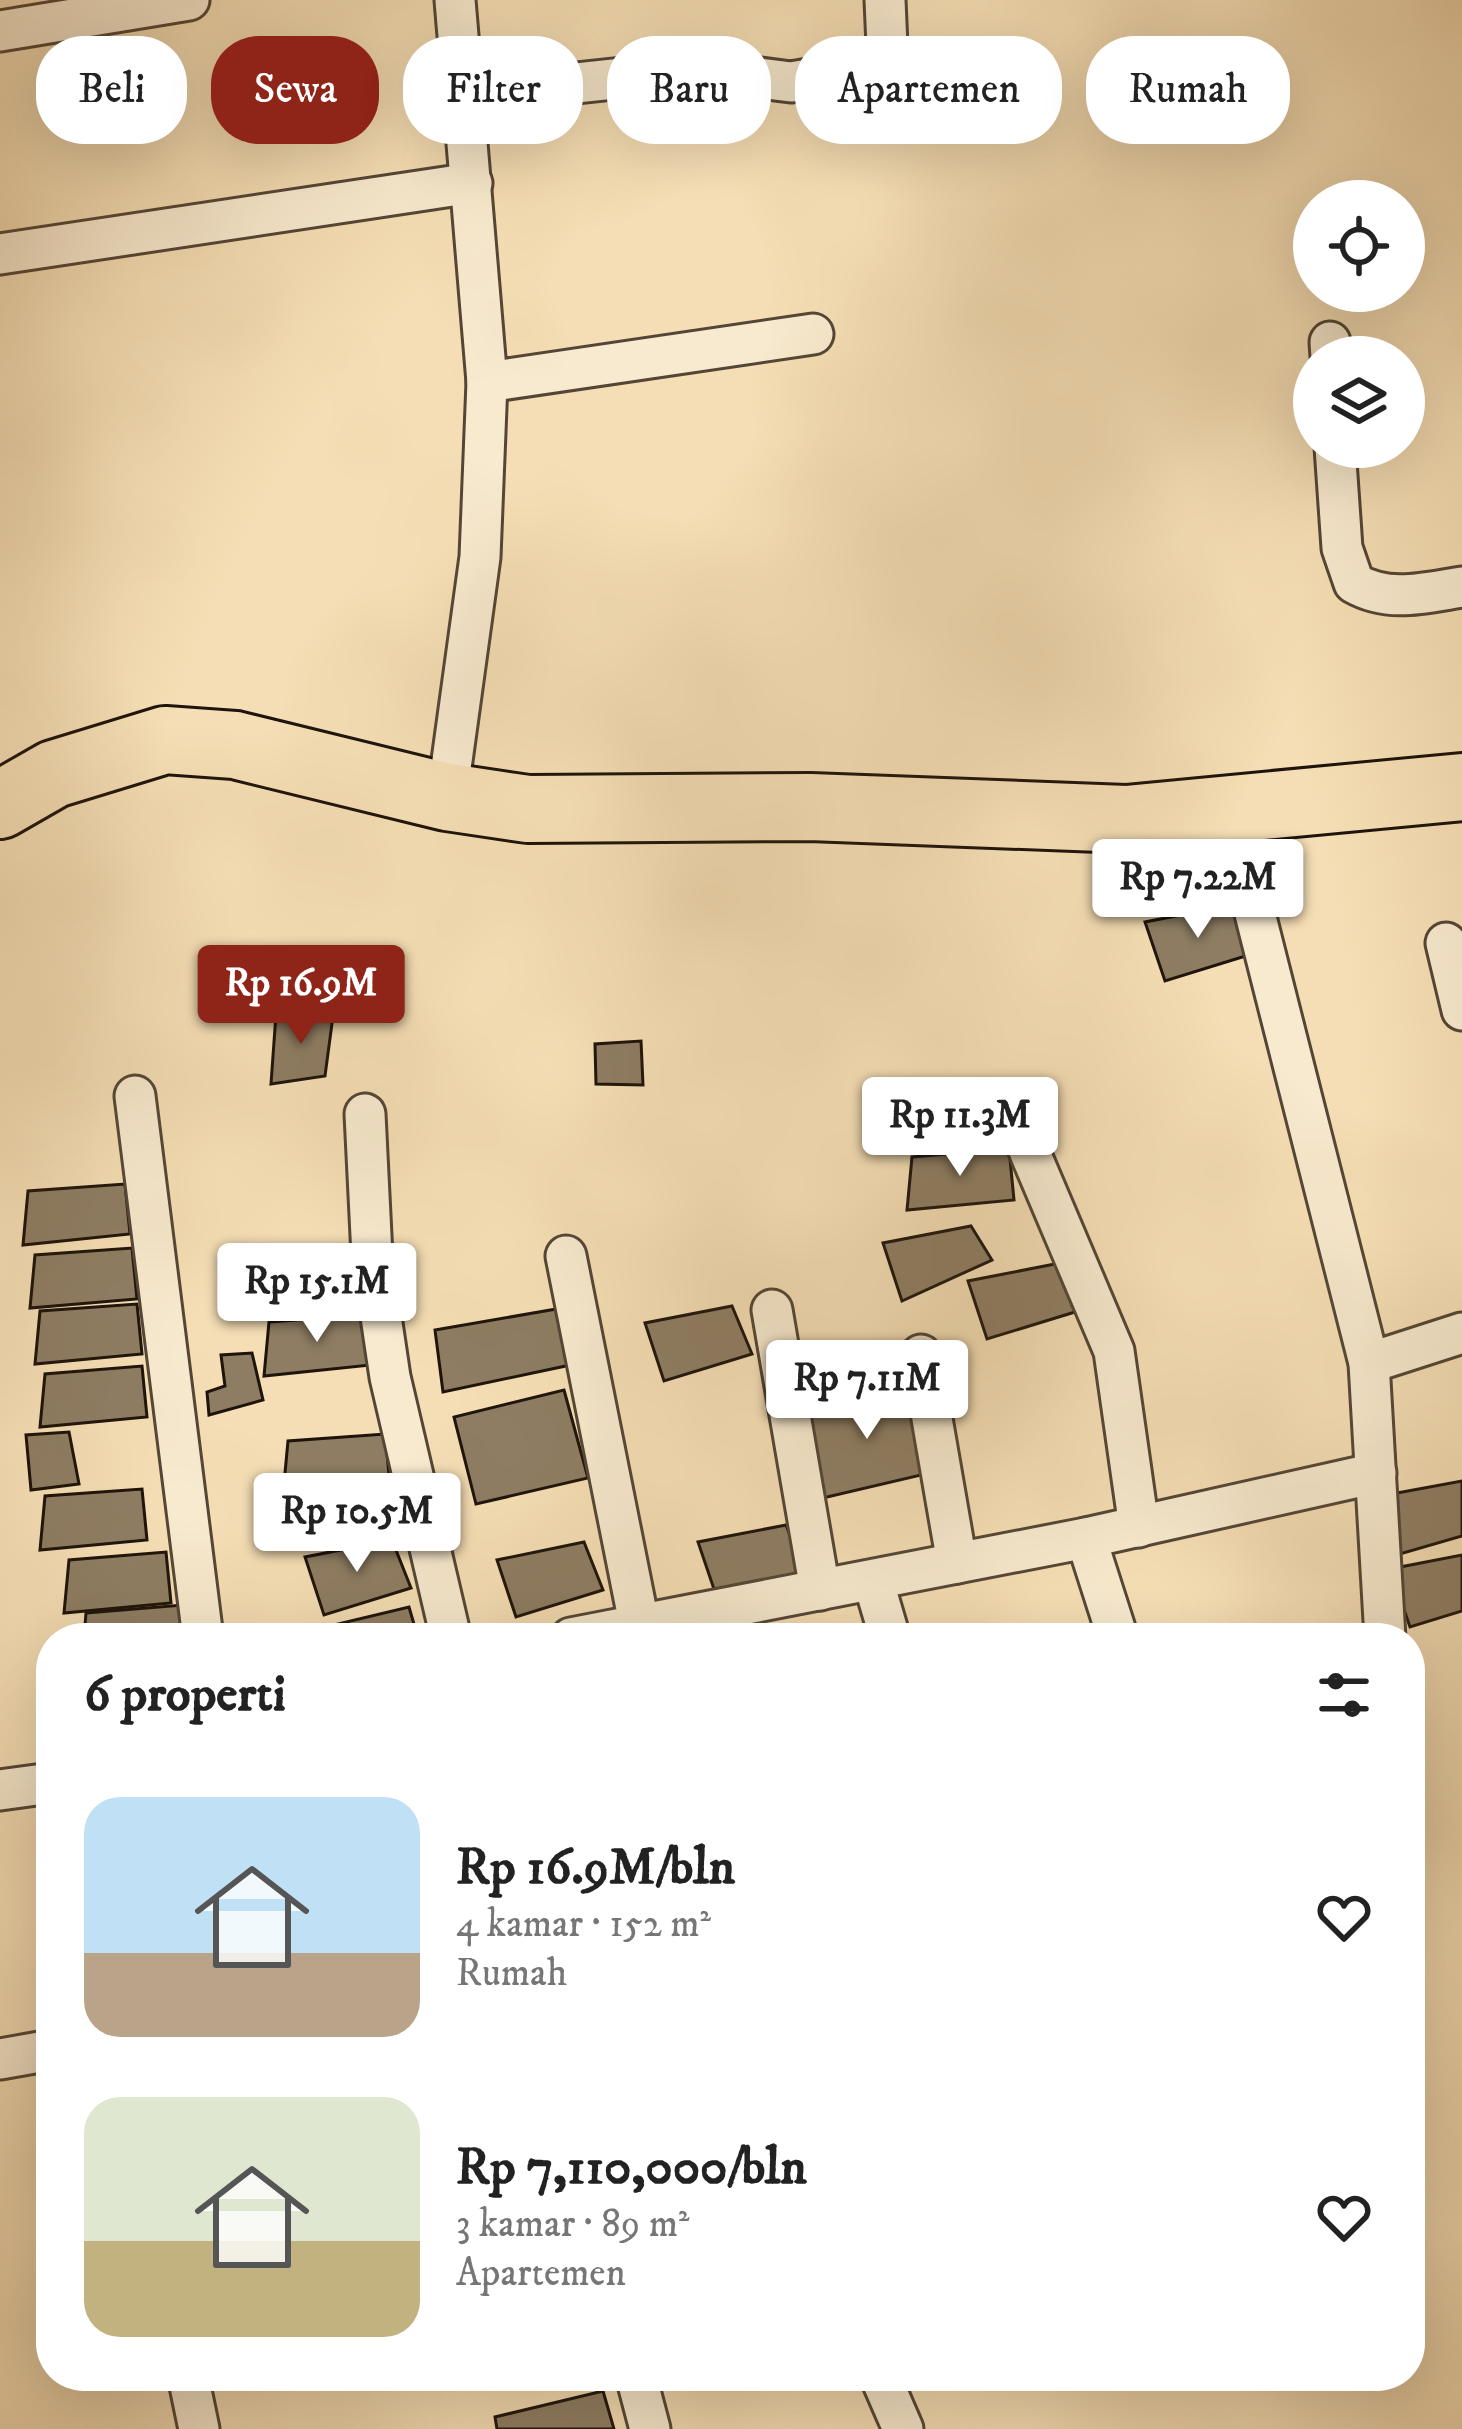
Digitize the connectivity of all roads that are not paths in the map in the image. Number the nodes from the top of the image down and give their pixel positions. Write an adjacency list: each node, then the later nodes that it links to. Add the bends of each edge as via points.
1 (189, 0): 4 (street)
2 (455, 0): 5 (street)
3 (885, 0): 6 (street, via 887,46 839,74 791,82 697,70)
4 (0, 31)
5 (459, 36)
6 (583, 82)
7 (469, 144): 8 (street)
8 (472, 183): 9 (street); 11 (street)
9 (0, 254)
10 (813, 334): 11 (street)
11 (487, 382): 15 (street, via 480,557)
12 (1336, 468): 13 (street, via 1342,548 1354,583 1401,596)
13 (1462, 587)
14 (1462, 787): 17 (highway)
15 (447, 796): 16 (highway, via 235,746 165,740 54,774); 17 (highway, via 645,812 810,807 1126,819)
16 (0, 805)
17 (1229, 811): 27 (street)
18 (1446, 943): 19 (street)
19 (1462, 1010)
20 (135, 1096): 34 (street)
21 (365, 1114): 35 (street, via 371,1256 390,1377)
22 (1025, 1141): 29 (street, via 1114,1351)
23 (566, 1256): 36 (street)
24 (772, 1310): 33 (street)
25 (1462, 1333): 27 (street)
26 (920, 1355): 31 (street)
27 (1369, 1363): 28 (street)
28 (1376, 1473): 29 (street); 40 (street)
29 (1139, 1527): 30 (street)
30 (1086, 1538): 31 (street); 39 (street)
31 (957, 1563): 32 (street)
32 (872, 1580): 33 (street); 38 (street)
33 (820, 1590): 37 (street)
34 (201, 1623)
35 (448, 1623)
36 (638, 1623)
37 (675, 1623)
38 (885, 1623)
39 (1113, 1623)
40 (1383, 1623)
41 (36, 1785): 42 (street)
42 (0, 1790)
43 (36, 2053): 44 (street)
44 (0, 2059)
45 (191, 2391): 48 (street)
46 (640, 2391): 49 (street)
47 (887, 2391): 50 (street)
48 (199, 2429)
49 (650, 2429)
50 (903, 2429)

